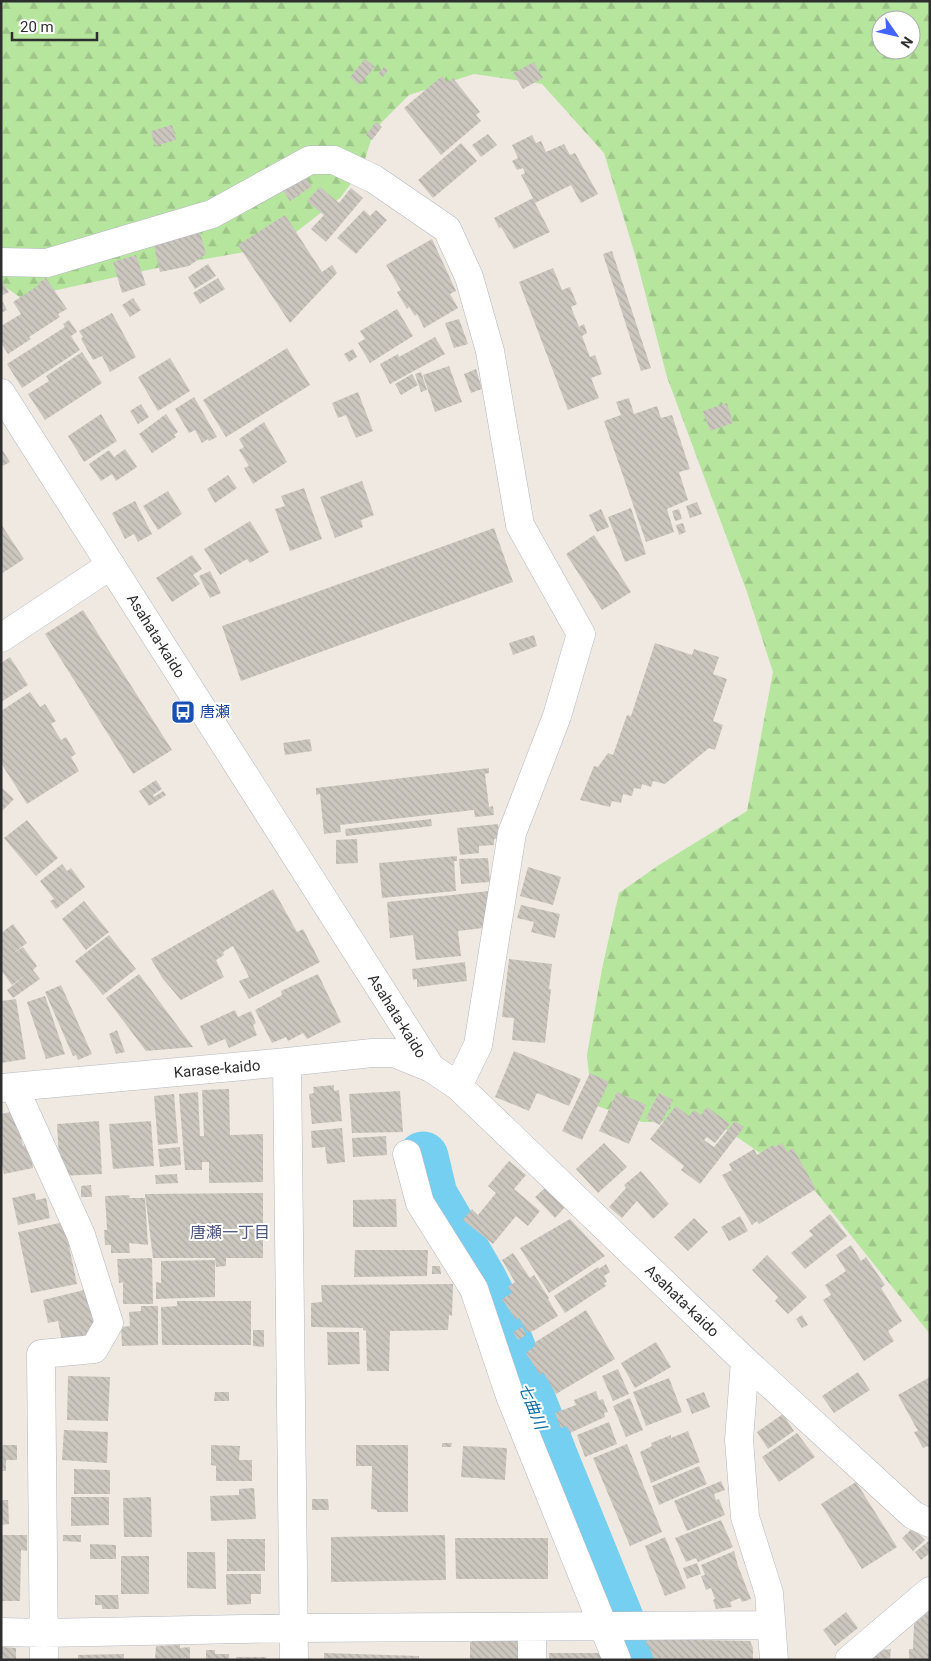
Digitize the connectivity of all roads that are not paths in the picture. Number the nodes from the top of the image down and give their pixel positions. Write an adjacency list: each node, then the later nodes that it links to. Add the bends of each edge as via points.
1 (1, 262): 7 (street, via 47,263 212,214 310,160 334,160 374,179 447,229 469,278 490,351 520,525 581,634 557,716 512,833 478,1046)
2 (1, 393): 3 (street, Asahata-kaido)
3 (111, 565): 4 (street); 6 (street, Asahata-kaido)
4 (1, 638)
5 (287, 1062): 6 (street, Karase-kaido, via 372,1052 394,1054); 8 (street, Karase-kaido); 16 (street)
6 (431, 1068): 7 (street, Asahata-kaido)
7 (458, 1086): 10 (street, Asahata-kaido)
8 (8, 1087): 18 (street, via 81,1235 109,1323 94,1349 41,1354)
9 (407, 1154): 14 (street, via 420,1203 474,1289 510,1396)
10 (745, 1361): 11 (street, Asahata-kaido, via 913,1515); 13 (street, via 739,1440 744,1517 769,1593)
11 (930, 1523)
12 (930, 1591): 24 (street)
13 (770, 1625): 14 (street); 23 (street)
14 (603, 1626): 15 (street); 22 (street)
15 (532, 1627): 16 (street); 21 (street)
16 (294, 1628): 18 (street); 20 (street)
17 (1, 1632): 18 (street)
18 (44, 1633): 19 (street)
19 (44, 1660)
20 (294, 1660)
21 (532, 1660)
22 (617, 1660)
23 (774, 1660)
24 (849, 1660)

